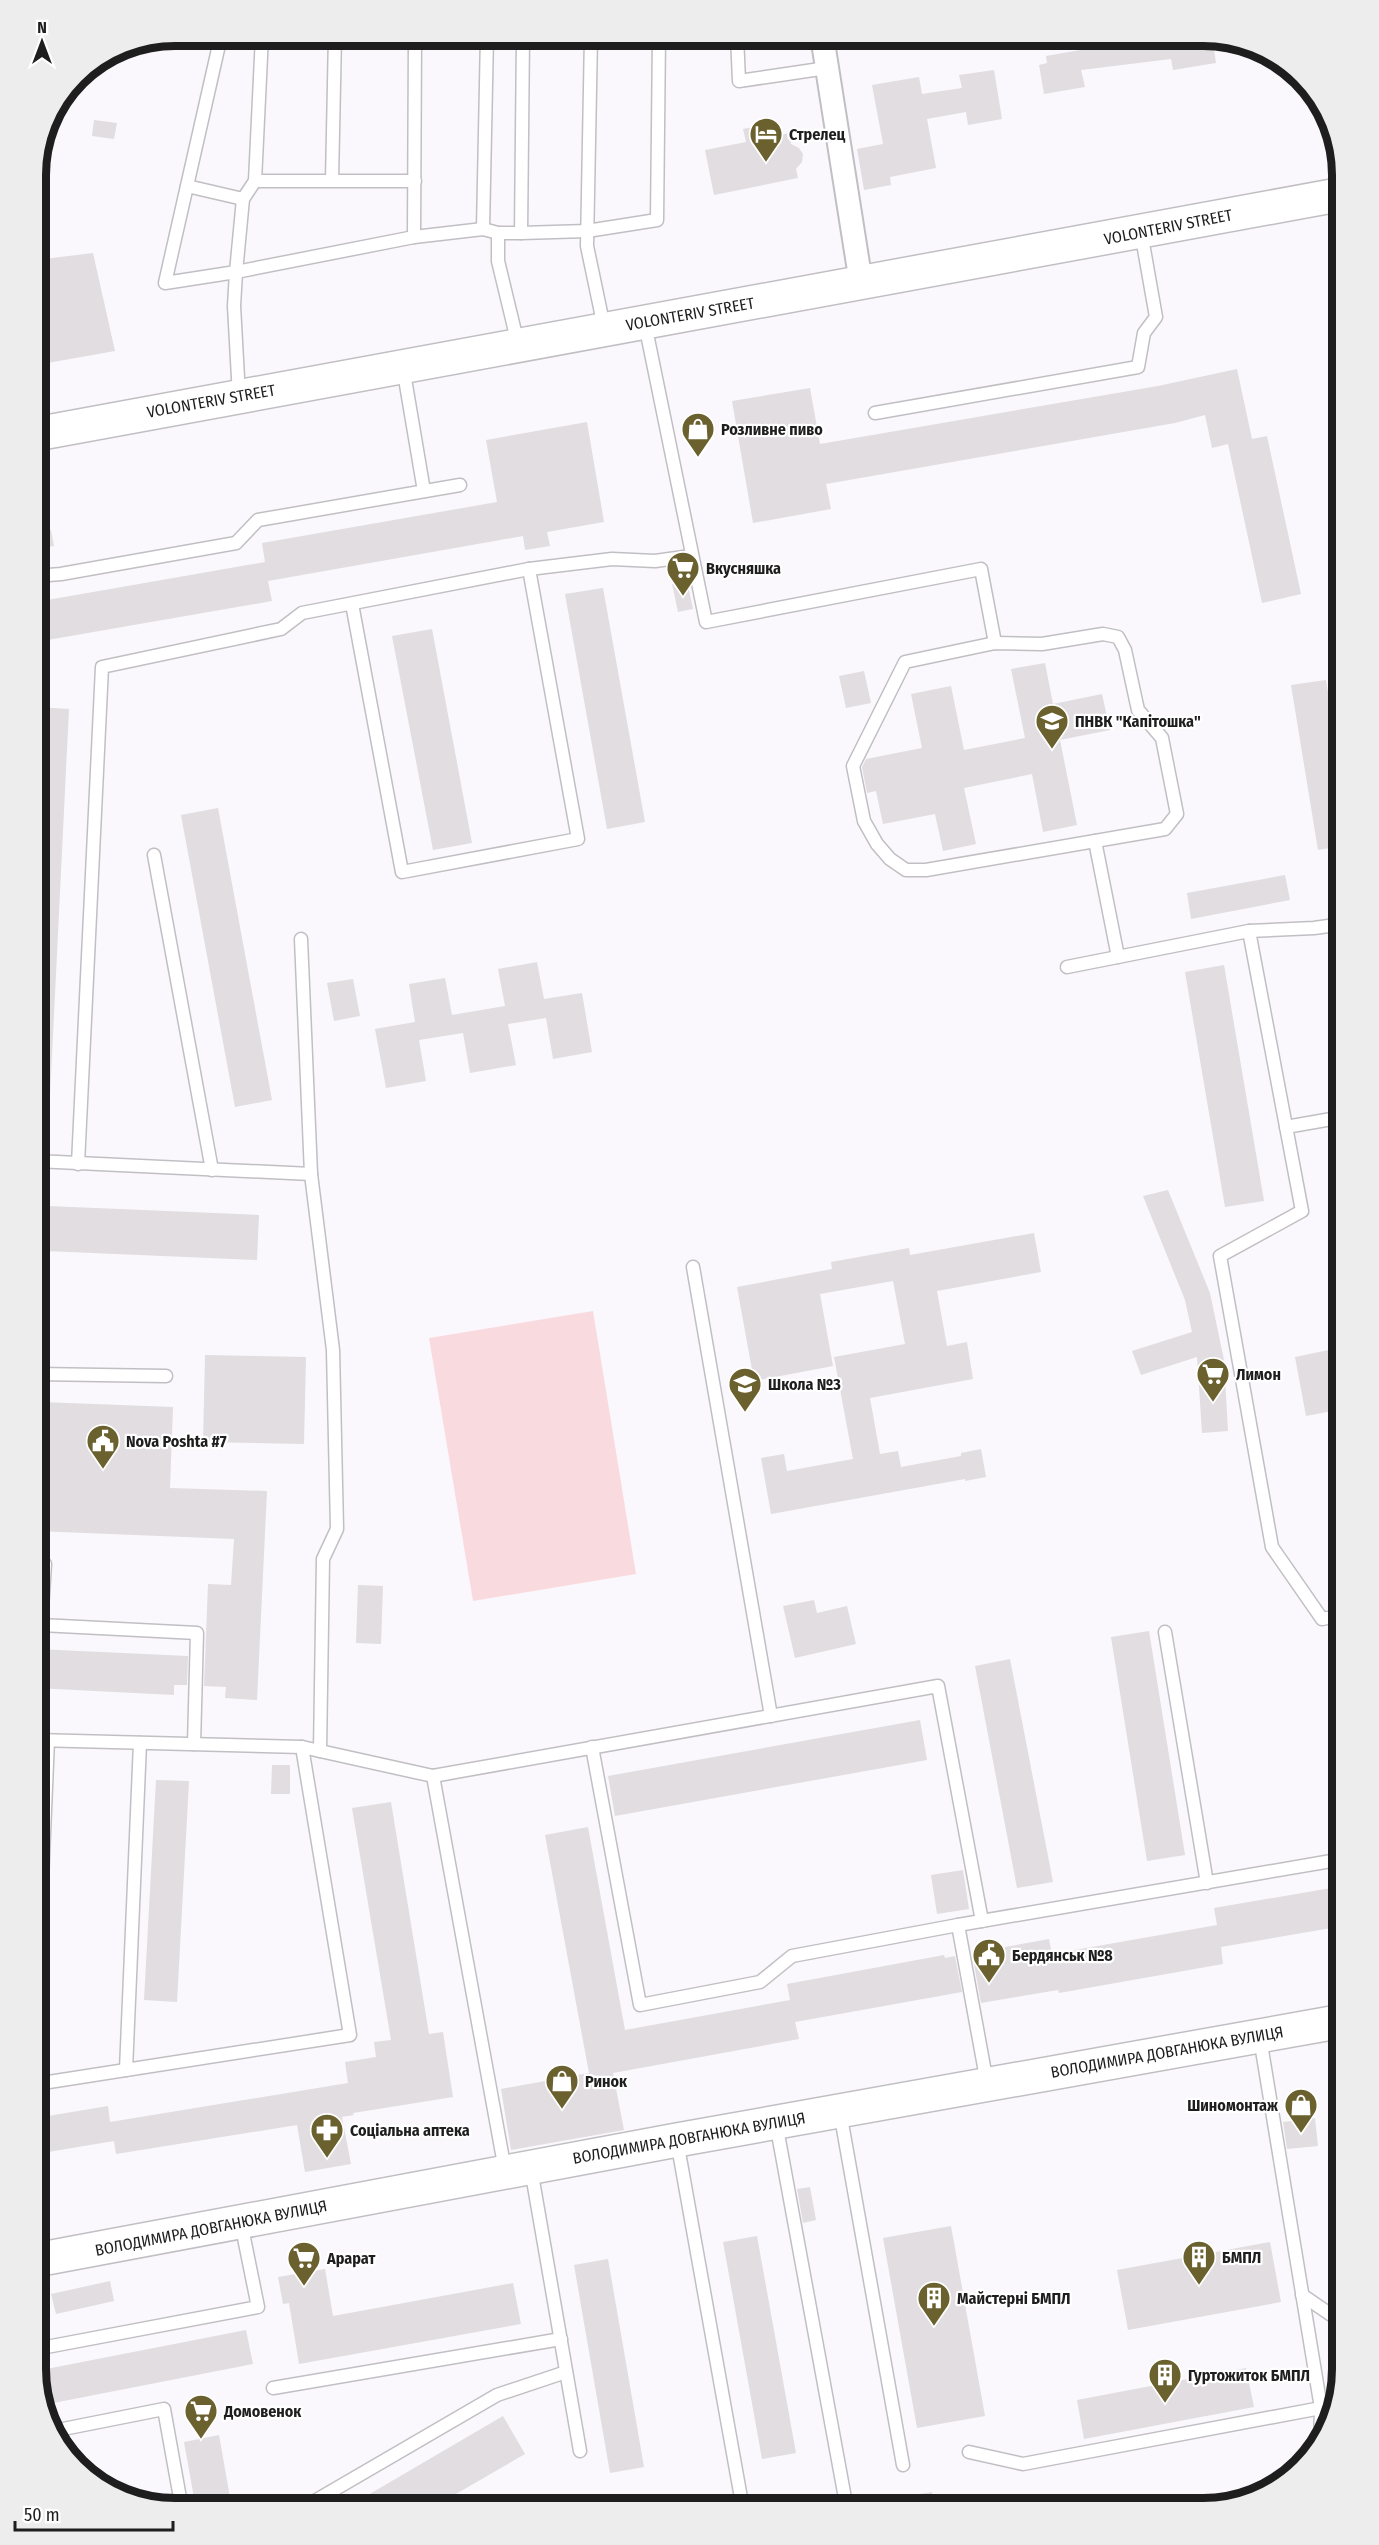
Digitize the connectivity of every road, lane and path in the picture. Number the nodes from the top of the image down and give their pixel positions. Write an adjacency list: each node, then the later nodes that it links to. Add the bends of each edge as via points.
1 (219, 46): 15 (lane)
2 (262, 46): 13 (lane)
3 (335, 46): 12 (lane)
4 (415, 46): 14 (lane)
5 (487, 46): 18 (lane)
6 (523, 46): 22 (lane)
7 (591, 46): 19 (lane)
8 (659, 46): 19 (lane, via 657,220)
9 (737, 47): 11 (lane, via 739,81)
10 (824, 47): 11 (street)
11 (827, 68): 25 (street)
12 (332, 180): 13 (lane); 14 (lane)
13 (255, 181): 17 (lane)
14 (415, 181): 23 (lane)
15 (187, 186): 17 (lane); 24 (lane, via 165,283)
16 (1332, 197): 20 (street, VOLONTERIV STREET)
17 (243, 199): 24 (lane)
18 (483, 229): 21 (lane); 23 (lane)
19 (587, 231): 22 (lane); 27 (lane)
20 (1141, 232): 25 (street, VOLONTERIV STREET); 31 (lane, via 1156,317 1144,333 1138,367)
21 (498, 233): 22 (lane); 28 (lane, via 498,261)
22 (521, 233)
23 (414, 237): 24 (lane)
24 (236, 272): 30 (lane)
25 (861, 283): 26 (street, VOLONTERIV STREET)
26 (645, 322): 27 (street, VOLONTERIV STREET); 35 (lane)
27 (604, 330): 28 (street, VOLONTERIV STREET)
28 (518, 346): 29 (street, VOLONTERIV STREET)
29 (402, 366): 30 (street, VOLONTERIV STREET); 34 (lane)
30 (239, 396): 32 (street, VOLONTERIV STREET)
31 (875, 413)
32 (47, 432)
33 (460, 485): 34 (lane)
34 (424, 491): 37 (lane, via 258,520 236,543)
35 (691, 556): 36 (lane, via 655,561 612,559); 39 (lane, via 706,622 981,569)
36 (529, 569): 38 (lane); 38 (lane, via 578,840 402,872)
37 (47, 575)
38 (352, 604): 50 (lane, via 302,613 281,629 102,667)
39 (995, 643): 40 (lane, via 1042,644 1103,633 1119,637 1138,710 1162,738 1176,814 1165,829); 40 (lane, via 904,662 854,766 864,821 877,844 906,870 926,870)
40 (1095, 841): 45 (lane)
41 (154, 855): 51 (lane)
42 (1332, 926): 43 (lane)
43 (1249, 931): 45 (lane); 48 (lane)
44 (301, 939): 52 (lane)
45 (1118, 957): 46 (lane)
46 (1066, 967)
47 (1332, 1119): 48 (lane)
48 (1286, 1127): 56 (lane, via 1302,1211 1220,1256 1272,1547 1322,1619)
49 (47, 1162): 50 (lane)
50 (78, 1164): 51 (lane)
51 (212, 1170): 52 (lane)
52 (311, 1174): 65 (lane, via 333,1350 337,1517 337,1529 323,1559)
53 (693, 1266): 59 (lane)
54 (46, 1374): 55 (lane)
55 (166, 1376)
56 (1332, 1617)
57 (46, 1624): 62 (lane, via 197,1633)
58 (1165, 1632): 68 (lane)
59 (771, 1716): 64 (lane); 69 (lane, via 938,1686)
60 (46, 1740): 61 (lane)
61 (140, 1743): 62 (lane); 73 (lane)
62 (194, 1744): 63 (lane)
63 (302, 1747): 65 (lane); 73 (lane, via 350,2035)
64 (592, 1748): 66 (lane); 70 (lane, via 640,2005 760,1982 792,1956)
65 (320, 1751): 66 (lane)
66 (434, 1776): 79 (lane)
67 (1332, 1861): 68 (lane)
68 (1207, 1883): 69 (lane)
69 (982, 1921): 70 (lane)
70 (958, 1925): 75 (lane)
71 (1332, 2023): 72 (street, ВОЛОДИМИРА ДОВГАНЮКА ВУЛИЦЯ)
72 (1259, 2036): 75 (street, ВОЛОДИМИРА ДОВГАНЮКА ВУЛИЦЯ); 82 (lane)
73 (126, 2070): 74 (lane)
74 (46, 2082)
75 (988, 2084): 76 (street, ВОЛОДИМИРА ДОВГАНЮКА ВУЛИЦЯ)
76 (840, 2111): 77 (street, ВОЛОДИМИРА ДОВГАНЮКА ВУЛИЦЯ); 93 (lane)
77 (776, 2122): 78 (street, ВОЛОДИМИРА ДОВГАНЮКА ВУЛИЦЯ); 97 (lane)
78 (677, 2140): 79 (street, ВОЛОДИМИРА ДОВГАНЮКА ВУЛИЦЯ); 96 (lane)
79 (518, 2170): 80 (street, ВОЛОДИМИРА ДОВГАНЮКА ВУЛИЦЯ); 84 (lane)
80 (241, 2223): 81 (street, ВОЛОДИМИРА ДОВГАНЮКА ВУЛИЦЯ); 85 (lane, via 258,2307)
81 (46, 2258)
82 (1302, 2295): 83 (lane); 88 (lane)
83 (1332, 2315)
84 (561, 2340): 86 (lane); 87 (lane)
85 (46, 2347)
86 (566, 2372): 91 (lane); 95 (lane, via 496,2395)
87 (273, 2388)
88 (1321, 2408): 89 (lane); 92 (lane, via 1023,2464)
89 (1321, 2424)
90 (61, 2429): 94 (lane, via 164,2409)
91 (580, 2451)
92 (969, 2452)
93 (903, 2465)
94 (181, 2498)
95 (320, 2498)
96 (741, 2498)
97 (846, 2498)

